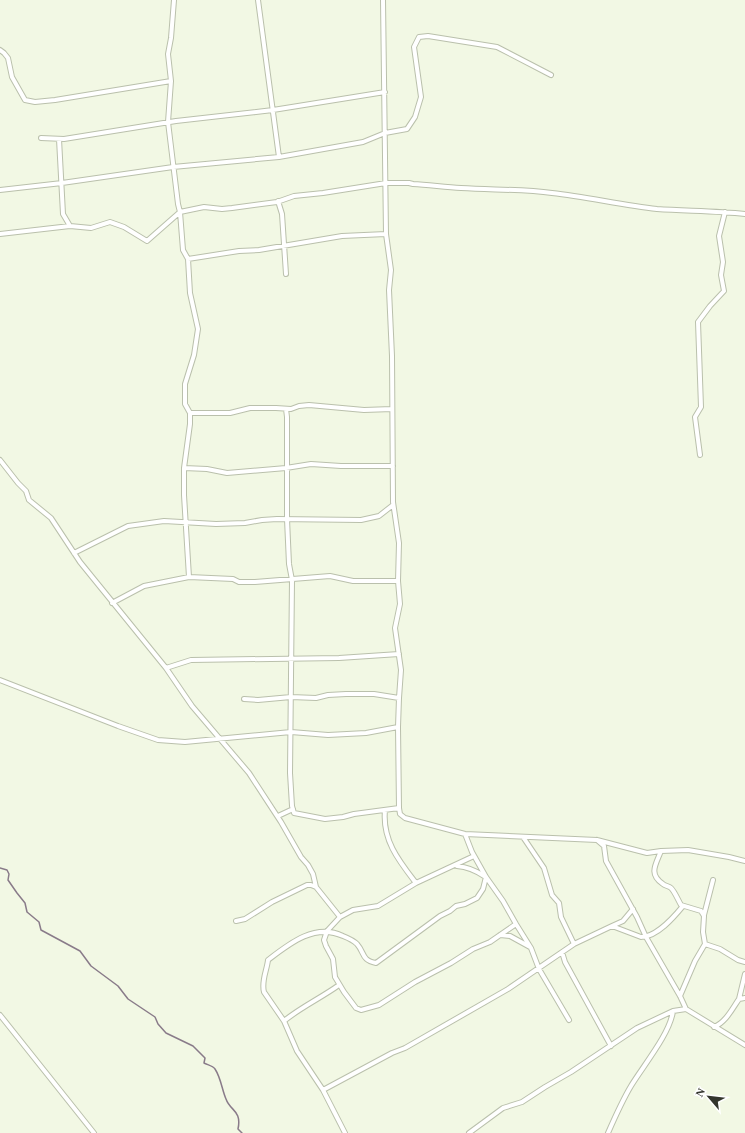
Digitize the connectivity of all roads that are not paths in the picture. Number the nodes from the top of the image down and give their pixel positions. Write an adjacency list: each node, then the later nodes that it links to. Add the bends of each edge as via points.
1 (174, 0): 6 (street, via 168,54)
2 (258, 0): 8 (street)
3 (383, 0): 7 (street)
4 (0, 50): 6 (street, via 8,58 12,77 25,100 34,102)
5 (551, 75): 10 (street, via 497,47 428,36 419,37 414,47 421,97 415,117 407,129)
6 (171, 81): 9 (street)
7 (385, 92): 8 (street); 10 (street)
8 (272, 110): 9 (street); 13 (street)
9 (168, 122): 12 (street); 14 (street)
10 (386, 133): 13 (street, via 363,142); 15 (street)
11 (41, 138): 12 (street)
12 (59, 139): 16 (street)
13 (279, 157): 14 (street)
14 (173, 167): 16 (street); 19 (street)
15 (386, 182): 18 (street, via 294,196); 20 (street, via 550,193 639,207); 24 (street)
16 (62, 183): 17 (street); 22 (street, via 63,214)
17 (0, 190)
18 (278, 201): 19 (street, via 222,209 204,207); 25 (street)
19 (180, 212): 22 (street, via 147,241 110,222 91,228); 26 (street, via 183,250)
20 (724, 212): 21 (street); 31 (street, via 719,236 724,291 698,322 701,408 696,417)
21 (745, 214)
22 (70, 226): 23 (street)
23 (0, 234)
24 (386, 234): 25 (street, via 342,236); 29 (street, via 392,270 389,290)
25 (285, 246): 26 (street); 27 (street)
26 (188, 259): 30 (street, via 190,293 198,329 194,355 185,384 185,404)
27 (286, 274)
28 (286, 409): 29 (street, via 309,405 364,410); 30 (street, via 250,408 230,413); 35 (street)
29 (392, 409): 33 (street)
30 (190, 413): 34 (street)
31 (700, 455)
32 (0, 460): 39 (street, via 26,491 29,500 51,518)
33 (393, 466): 35 (street, via 311,464); 36 (street)
34 (184, 468): 35 (street, via 228,473); 38 (street)
35 (286, 468): 37 (street)
36 (393, 505): 37 (street, via 379,516 361,520); 42 (street, via 399,544)
37 (287, 519): 38 (street, via 245,523); 41 (street)
38 (186, 523): 39 (street, via 164,521 128,526); 40 (street)
39 (74, 553): 43 (street)
40 (190, 577): 41 (street, via 233,579 239,582); 43 (street, via 144,586)
41 (292, 580): 42 (street, via 330,576 353,581); 45 (street)
42 (398, 581): 44 (street, via 400,604 395,628)
43 (112, 603): 46 (street)
44 (399, 654): 45 (street); 49 (street, via 402,670)
45 (292, 659): 46 (street, via 191,660); 48 (street)
46 (166, 668): 53 (street, via 192,706)
47 (0, 680): 53 (street, via 158,740 185,742)
48 (291, 697): 49 (street, via 374,694); 50 (street); 52 (street)
49 (399, 698): 51 (street)
50 (244, 699)
51 (398, 727): 52 (street, via 366,733 328,735); 54 (street)
52 (291, 732): 53 (street); 55 (street, via 290,773)
53 (219, 738): 57 (street, via 249,773)
54 (399, 808): 56 (street); 58 (street, via 400,814 405,818)
55 (293, 809): 56 (street, via 294,813 325,819); 57 (street)
56 (385, 810): 67 (street, via 388,840)
57 (278, 816): 68 (street, via 312,874)
58 (465, 834): 59 (street); 62 (street)
59 (523, 837): 60 (street); 79 (street, via 544,868 552,895 559,903 561,917)
60 (597, 840): 61 (street, via 647,853); 70 (street, via 604,846 606,861)
61 (661, 851): 63 (street, via 688,850); 69 (street, via 654,874 671,888)
62 (474, 856): 64 (street); 65 (street)
63 (745, 861)
64 (457, 866): 65 (street, via 466,867); 67 (street)
65 (486, 877): 74 (street, via 504,901); 76 (street, via 477,898 440,916 376,963 364,957 357,944 348,938)
66 (713, 880): 71 (street)
67 (416, 883): 72 (street, via 378,906 352,910)
68 (316, 887): 72 (street); 73 (street, via 307,885 272,902 246,920)
69 (683, 906): 71 (street, via 701,911); 78 (street, via 664,926)
70 (632, 909): 75 (street, via 623,921); 78 (street)
71 (704, 916): 80 (street)
72 (340, 917): 76 (street)
73 (236, 921)
74 (516, 924): 77 (street); 81 (street)
75 (612, 926): 78 (street); 79 (street)
76 (327, 931): 86 (street, via 324,940 333,959 334,973); 94 (street, via 300,937 268,960 264,992)
77 (500, 935): 81 (street, via 510,936); 86 (street, via 384,1002 363,1010 356,1008)
78 (646, 937): 87 (street)
79 (574, 944): 82 (street)
80 (705, 944): 83 (street); 87 (street)
81 (531, 948): 84 (street)
82 (562, 952): 84 (street); 97 (street)
83 (745, 962)
84 (539, 969): 93 (street); 98 (street, via 405,1048)
85 (745, 974): 89 (street)
86 (339, 985): 94 (street)
87 (680, 996): 90 (street)
88 (745, 998): 89 (street)
89 (739, 999): 95 (street, via 720,1025)
90 (686, 1009): 91 (street); 95 (street)
91 (673, 1011): 97 (street, via 637,1028); 102 (street, via 664,1034 631,1086)
92 (0, 1015): 99 (street)
93 (569, 1020)
94 (284, 1021): 98 (street, via 297,1051)
95 (714, 1027): 96 (street)
96 (745, 1045)
97 (611, 1046): 101 (street, via 522,1102 503,1108)
98 (323, 1090): 100 (street)
99 (94, 1133)
100 (345, 1133)
101 (469, 1133)
102 (608, 1133)

